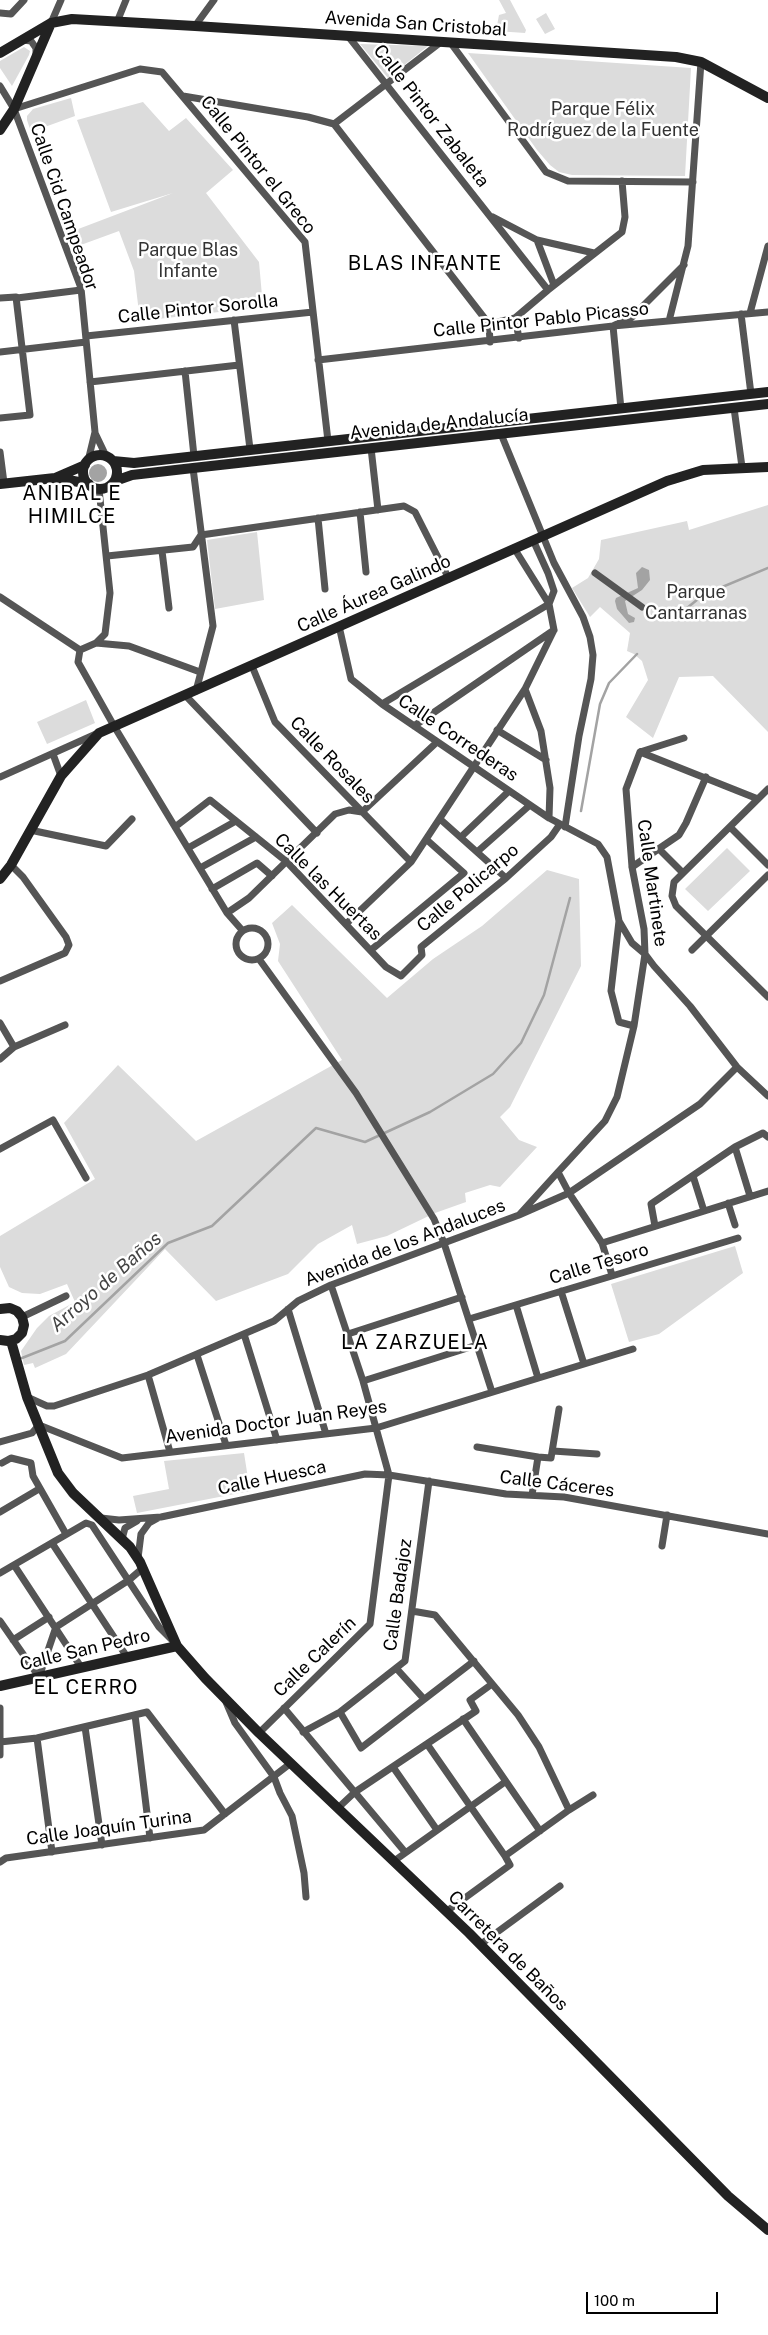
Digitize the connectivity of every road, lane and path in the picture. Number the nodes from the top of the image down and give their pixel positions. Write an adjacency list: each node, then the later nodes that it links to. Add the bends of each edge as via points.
1 (24, 0): 5 (street, via 11,14)
2 (60, 0): 7 (street)
3 (126, 0): 6 (street)
4 (214, 0): 8 (street)
5 (0, 13)
6 (117, 22): 7 (main road, Avenida San Cristobal, via 72,19); 8 (main road, Avenida San Cristobal)
7 (52, 23): 10 (main road); 13 (main road)
8 (195, 26): 9 (main road, Avenida San Cristobal)
9 (348, 36): 11 (main road, Avenida San Cristobal); 15 (street, Calle Pintor Zabaleta)
10 (23, 40): 12 (main road); 13 (street, via 31,41 36,48)
11 (446, 41): 14 (main road, Avenida San Cristobal, via 675,57); 15 (street); 22 (street, via 546,172 568,180)
12 (0, 53)
13 (36, 58): 19 (main road)
14 (701, 62): 18 (main road, Avenida San Cristobal); 23 (street)
15 (387, 84): 20 (street); 24 (street, Calle Pintor Zabaleta)
16 (0, 86): 19 (street, Calle Cid Campeador)
17 (183, 96): 19 (street, Calle Pintor el Greco, via 162,72 140,69); 20 (street); 33 (street, Calle Pintor el Greco, via 305,242)
18 (768, 98)
19 (14, 109): 21 (main road); 30 (street, Calle Cid Campeador)
20 (334, 124): 40 (street)
21 (0, 130)
22 (622, 181): 23 (street); 27 (street, via 625,217 622,232)
23 (692, 182): 28 (street)
24 (490, 216): 25 (street, Calle Pintor Zabaleta); 29 (street, Calle Pintor Zabaleta)
25 (537, 240): 27 (street, Calle Pintor Zabaleta); 29 (street)
26 (768, 246): 35 (street)
27 (594, 253): 29 (street)
28 (684, 265): 39 (street); 41 (street, via 632,316)
29 (551, 287): 37 (street)
30 (81, 290): 32 (street); 43 (street, Calle Cid Campeador)
31 (0, 298): 32 (street)
32 (16, 298): 45 (street)
33 (313, 312): 38 (street, Calle Pintor Sorolla); 47 (street, Calle Pintor el Greco)
34 (768, 312): 35 (street, Calle Pintor Pablo Picasso)
35 (750, 313): 36 (street, Calle Pintor Pablo Picasso)
36 (741, 314): 39 (street, Calle Pintor Pablo Picasso); 52 (street)
37 (515, 318): 40 (street); 42 (street)
38 (234, 320): 43 (street, Calle Pintor Sorolla); 48 (street)
39 (669, 321): 41 (street, Calle Pintor Pablo Picasso)
40 (489, 324): 44 (street)
41 (613, 326): 42 (street, Calle Pintor Pablo Picasso); 55 (street)
42 (518, 338): 44 (street, Calle Pintor Pablo Picasso)
43 (86, 339): 45 (street, Calle Pintor Sorolla); 50 (street, Calle Cid Campeador)
44 (490, 342): 47 (street, Calle Pintor Pablo Picasso)
45 (22, 349): 46 (street, Calle Pintor Sorolla); 56 (street, via 30,415)
46 (0, 352)
47 (318, 360): 59 (street, Calle Pintor el Greco)
48 (239, 365): 49 (street); 61 (street)
49 (185, 371): 50 (street); 63 (street)
50 (90, 382): 57 (street, Calle Cid Campeador)
51 (768, 392): 52 (main road, Avenida de Andalucía)
52 (751, 394): 55 (main road, Avenida de Andalucía)
53 (768, 404): 54 (main road, Avenida de Andalucía)
54 (734, 408): 58 (main road, Avenida de Andalucía); 66 (street)
55 (621, 409): 59 (main road, Avenida de Andalucía)
56 (0, 418)
57 (95, 432): 64 (street, Calle Cid Campeador); 65 (street, Calle Cid Campeador)
58 (501, 434): 60 (main road, Avenida de Andalucía); 78 (street)
59 (328, 441): 61 (main road, Avenida de Andalucía)
60 (371, 448): 68 (main road, Avenida de Andalucía); 74 (street)
61 (250, 449): 63 (main road, Avenida de Andalucía)
62 (0, 452): 71 (street)
63 (194, 456): 64 (main road, Avenida de Andalucía, via 134,463)
64 (110, 459): 65 (main road, via 97,456); 70 (main road, via 117,471)
65 (86, 463): 69 (main road); 72 (main road, via 84,476)
66 (742, 467): 67 (main road, Calle Áurea Galindo); 78 (main road, Calle Áurea Galindo, via 703,470 667,482)
67 (768, 467)
68 (194, 468): 70 (main road, Avenida de Andalucía, via 132,475); 77 (street)
69 (55, 478): 71 (main road); 72 (main road)
70 (115, 481): 73 (main road)
71 (2, 483)
72 (89, 484): 73 (main road)
73 (99, 489): 81 (street)
74 (378, 510): 75 (street); 84 (street, via 404,506 415,512)
75 (360, 512): 76 (street); 82 (street)
76 (318, 518): 77 (street); 85 (street)
77 (201, 535): 80 (street, via 193,547); 95 (street, via 213,626)
78 (538, 538): 79 (main road, Calle Áurea Galindo); 87 (street, via 554,590); 122 (street, via 583,617 593,656)
79 (514, 548): 84 (main road, Calle Áurea Galindo); 87 (street)
80 (162, 551): 81 (street); 89 (street)
81 (107, 556): 92 (street, via 110,593 105,634)
82 (366, 572)
83 (594, 573): 88 (street)
84 (449, 579): 90 (main road, Calle Áurea Galindo)
85 (324, 589)
86 (0, 597): 93 (street)
87 (549, 604): 91 (street); 99 (street)
88 (642, 606)
89 (169, 608)
90 (339, 626): 94 (main road, Calle Áurea Galindo); 99 (street, Calle Correderas, via 351,678)
91 (554, 630): 96 (street); 101 (street)
92 (96, 643): 93 (street); 95 (street, via 129,646)
93 (80, 650): 100 (street, via 78,662)
94 (252, 666): 97 (main road, Calle Áurea Galindo); 117 (street, Calle Rosales, via 275,722)
95 (200, 672): 97 (street)
96 (525, 689): 102 (street); 108 (street, via 541,731)
97 (196, 691): 98 (main road, Calle Áurea Galindo)
98 (185, 696): 100 (main road, Calle Áurea Galindo); 126 (street)
99 (382, 704): 101 (street, Calle Correderas)
100 (114, 726): 103 (main road, Calle Áurea Galindo); 123 (street)
101 (414, 726): 105 (street, Calle Correderas)
102 (497, 730): 108 (street); 109 (street)
103 (99, 733): 107 (street, Calle Áurea Galindo); 111 (main road)
104 (684, 738): 106 (street)
105 (437, 742): 109 (street, Calle Correderas); 117 (street)
106 (640, 752): 112 (street); 137 (street, Calle Martinete, via 626,789)
107 (53, 754): 110 (street, Calle Áurea Galindo); 111 (street)
108 (546, 760): 119 (street, via 550,788)
109 (472, 766): 114 (street, Calle Correderas); 118 (street)
110 (0, 776)
111 (60, 776): 125 (main road)
112 (706, 777): 115 (street); 131 (street, via 683,829)
113 (768, 789): 115 (street)
114 (509, 791): 116 (street, Calle Correderas); 128 (street)
115 (758, 799): 124 (street)
116 (530, 805): 119 (street, Calle Correderas); 132 (street)
117 (362, 812): 126 (street, via 349,810 335,814); 134 (street, Calle Rosales)
118 (440, 818): 128 (street); 129 (street)
119 (549, 818): 122 (street, Calle Correderas)
120 (132, 820): 125 (street, via 106,846)
121 (236, 821): 123 (street, Calle las Huertas, via 210,800); 127 (street, Calle las Huertas); 130 (street)
122 (563, 826): 142 (street, Calle Policarpo); 146 (street, Calle Correderas, via 598,844 607,857)
123 (175, 827): 130 (street)
124 (730, 827): 136 (street); 139 (street)
125 (30, 830): 135 (main road)
126 (317, 833): 133 (street)
127 (256, 837): 133 (street, Calle las Huertas); 138 (street)
128 (461, 837): 132 (street)
129 (427, 840): 134 (street); 150 (street, via 464,873)
130 (188, 848): 138 (street)
131 (659, 849): 137 (street); 139 (street)
132 (477, 852): 142 (street)
133 (287, 862): 141 (street); 147 (street, Calle las Huertas)
134 (410, 862): 147 (street)
135 (11, 865): 143 (main road); 155 (street, via 66,936 69,945 64,953)
136 (768, 865)
137 (632, 867): 152 (street, Calle Martinete, via 644,928)
138 (200, 868): 144 (street)
139 (683, 873): 149 (street, via 674,882 672,896 676,906)
140 (768, 875): 149 (street)
141 (272, 876): 144 (street, via 257,863); 145 (street)
142 (506, 878): 154 (street, Calle Policarpo, via 421,947 422,955)
143 (0, 879)
144 (212, 889): 145 (street)
145 (227, 913): 148 (street)
146 (619, 921): 152 (street, via 632,943); 159 (street, via 611,991 619,1022)
147 (346, 924): 150 (street, Calle las Huertas)
148 (242, 930): 153 (street, via 236,941 238,954 249,960); 153 (street, via 255,928 266,935 268,947)
149 (707, 936): 151 (street); 156 (street)
150 (371, 950): 154 (street, Calle las Huertas, via 386,967)
151 (692, 950)
152 (645, 954): 159 (street); 162 (street, Calle Martinete)
153 (259, 959): 179 (street, via 356,1094 434,1219)
154 (401, 976)
155 (0, 982)
156 (768, 996)
157 (0, 1023): 160 (street)
158 (65, 1025): 160 (street)
159 (634, 1026): 167 (street, via 617,1097 605,1121)
160 (14, 1047): 161 (street)
161 (0, 1059)
162 (737, 1067): 163 (street, Calle Martinete); 171 (street, Avenida de los Andaluces, via 700,1104)
163 (768, 1096)
164 (768, 1137): 165 (street, via 763,1133)
165 (735, 1147): 168 (street); 172 (street)
166 (0, 1149): 169 (street, via 53,1120)
167 (558, 1172): 171 (street); 175 (street)
168 (693, 1176): 174 (street); 177 (street, via 651,1204)
169 (86, 1178)
170 (768, 1191): 172 (street)
171 (569, 1193): 175 (street, Avenida de los Andaluces); 180 (street)
172 (750, 1196): 173 (street)
173 (728, 1203): 174 (street); 176 (street)
174 (704, 1211): 177 (street)
175 (519, 1215): 179 (street, Avenida de los Andaluces)
176 (735, 1225)
177 (655, 1226): 180 (street)
178 (738, 1238): 181 (street, Calle Tesoro)
179 (444, 1243): 182 (street, Avenida de los Andaluces); 185 (street)
180 (602, 1243): 181 (street)
181 (612, 1275): 183 (street, Calle Tesoro)
182 (331, 1284): 188 (street, Avenida de los Andaluces, via 298,1301); 192 (street)
183 (561, 1291): 186 (street, Calle Tesoro); 197 (street)
184 (66, 1296): 189 (street)
185 (462, 1298): 190 (street); 192 (street)
186 (516, 1305): 190 (street, Calle Tesoro); 199 (street)
187 (1, 1306): 189 (main road, via 15,1309)
188 (288, 1310): 191 (street, Avenida de los Andaluces, via 274,1322); 206 (street)
189 (22, 1317): 193 (main road, via 22,1333)
190 (469, 1319): 194 (street)
191 (244, 1334): 196 (street, Avenida de los Andaluces); 207 (street)
192 (348, 1334): 200 (street)
193 (5, 1340): 202 (main road, Carretera de Baños)
194 (477, 1345): 200 (street); 201 (street)
195 (633, 1349): 197 (street, Avenida Doctor Juan Reyes)
196 (197, 1355): 198 (street, Avenida de los Andaluces); 209 (street)
197 (584, 1364): 199 (street, Avenida Doctor Juan Reyes)
198 (148, 1376): 202 (street, Avenida de los Andaluces, via 54,1406); 212 (street)
199 (538, 1378): 201 (street, Avenida Doctor Juan Reyes)
200 (363, 1381): 205 (street)
201 (492, 1392): 205 (street, Avenida Doctor Juan Reyes)
202 (27, 1397): 204 (main road, Carretera de Baños)
203 (559, 1409): 211 (street)
204 (39, 1425): 208 (street, via 32,1433); 212 (street, Avenida Doctor Juan Reyes, via 122,1458); 221 (main road, Carretera de Baños, via 58,1473)
205 (376, 1428): 206 (street, Avenida Doctor Juan Reyes); 216 (street)
206 (326, 1434): 207 (street, Avenida Doctor Juan Reyes)
207 (277, 1440): 209 (street, Avenida Doctor Juan Reyes)
208 (0, 1442)
209 (226, 1445): 212 (street, Avenida Doctor Juan Reyes)
210 (477, 1447): 214 (street)
211 (553, 1451): 213 (street); 214 (street, via 551,1458)
212 (170, 1452)
213 (598, 1454)
214 (538, 1457): 219 (street)
215 (2, 1463): 218 (street, via 11,1458 31,1463 32,1476)
216 (389, 1475): 217 (street, Calle Cáceres); 223 (street, Calle Huesca, via 365,1474); 253 (street, Calle Calerín, via 370,1624)
217 (429, 1481): 219 (street, Calle Cáceres, via 506,1494); 237 (street, Calle Badajoz)
218 (39, 1489): 220 (street); 225 (street)
219 (532, 1495): 222 (street, Calle Cáceres, via 564,1497)
220 (0, 1512)
221 (92, 1513): 224 (street, Calle Huesca, via 109,1520); 228 (main road, Carretera de Baños)
222 (667, 1515): 226 (street, Calle Cáceres); 230 (street)
223 (161, 1517): 224 (street, Calle Huesca); 227 (street, Calle Huesca, via 149,1523)
224 (147, 1518): 228 (street, Calle Huesca, via 126,1527)
225 (66, 1534): 229 (street); 235 (street, via 86,1523 92,1525)
226 (768, 1534)
227 (140, 1536): 228 (street, Calle Huesca); 231 (street)
228 (122, 1540): 231 (main road, Carretera de Baños)
229 (52, 1543): 232 (street); 236 (street)
230 (662, 1546)
231 (138, 1558): 233 (main road, Carretera de Baños)
232 (14, 1565): 234 (street); 238 (street)
233 (143, 1568): 235 (street); 242 (main road, Carretera de Baños)
234 (0, 1573)
235 (129, 1580): 236 (street); 242 (street, via 159,1627)
236 (92, 1604): 240 (street); 243 (street)
237 (412, 1612): 244 (street, via 435,1615); 246 (street, Calle Badajoz, via 405,1661)
238 (49, 1617): 240 (street); 241 (street)
239 (0, 1621): 241 (street)
240 (56, 1627): 245 (street); 247 (street)
241 (13, 1640): 247 (street)
242 (177, 1646): 243 (main road, Calle San Pedro); 250 (main road, Carretera de Baños)
243 (126, 1657): 245 (main road, Calle San Pedro)
244 (474, 1661): 248 (street); 251 (street)
245 (82, 1667): 247 (main road, Calle San Pedro)
246 (396, 1668): 251 (street); 254 (street, Calle Badajoz)
247 (39, 1677): 249 (main road, Calle San Pedro)
248 (492, 1684): 256 (street, via 470,1700 476,1711); 272 (street, via 539,1747)
249 (0, 1686)
250 (223, 1696): 258 (main road, Carretera de Baños); 266 (street, Carretera de Baños, via 235,1723)
251 (424, 1699): 254 (street, via 361,1748)
252 (0, 1708): 261 (street)
253 (284, 1708): 258 (street, Calle Calerín); 259 (street)
254 (340, 1712): 259 (street, Calle Badajoz)
255 (135, 1715): 257 (street); 273 (street, via 147,1712); 276 (street)
256 (463, 1719): 262 (street); 267 (street)
257 (85, 1727): 260 (street); 277 (street)
258 (259, 1732): 264 (main road, Carretera de Baños)
259 (304, 1732): 268 (street)
260 (37, 1738): 261 (street); 278 (street)
261 (0, 1742): 263 (street)
262 (427, 1744): 265 (street); 270 (street)
263 (0, 1755)
264 (291, 1763): 266 (street, Calle Joaquín Turina); 271 (main road, Carretera de Baños)
265 (392, 1767): 268 (street); 274 (street)
266 (274, 1777): 273 (street, Calle Joaquín Turina); 284 (street, Carretera de Baños, via 292,1816)
267 (505, 1782): 270 (street); 275 (street)
268 (355, 1792): 271 (street); 279 (street)
269 (593, 1795): 272 (street)
270 (470, 1806): 274 (street); 280 (street)
271 (338, 1808): 281 (main road, Carretera de Baños)
272 (568, 1810): 275 (street)
273 (225, 1814): 276 (street, Calle Joaquín Turina, via 204,1830)
274 (436, 1830): 279 (street)
275 (540, 1831): 280 (street)
276 (150, 1838): 277 (street, Calle Joaquín Turina)
277 (102, 1845): 278 (street, Calle Joaquín Turina)
278 (52, 1852): 282 (street, Calle Joaquín Turina, via 6,1858)
279 (405, 1852): 281 (street)
280 (505, 1856): 285 (street, via 510,1864)
281 (394, 1861): 285 (main road, Carretera de Baños)
282 (0, 1862)
283 (560, 1886): 286 (street)
284 (306, 1897)
285 (447, 1911): 286 (main road, Carretera de Baños)
286 (481, 1944): 287 (main road, Carretera de Baños, via 690,2159)
287 (768, 2230)

